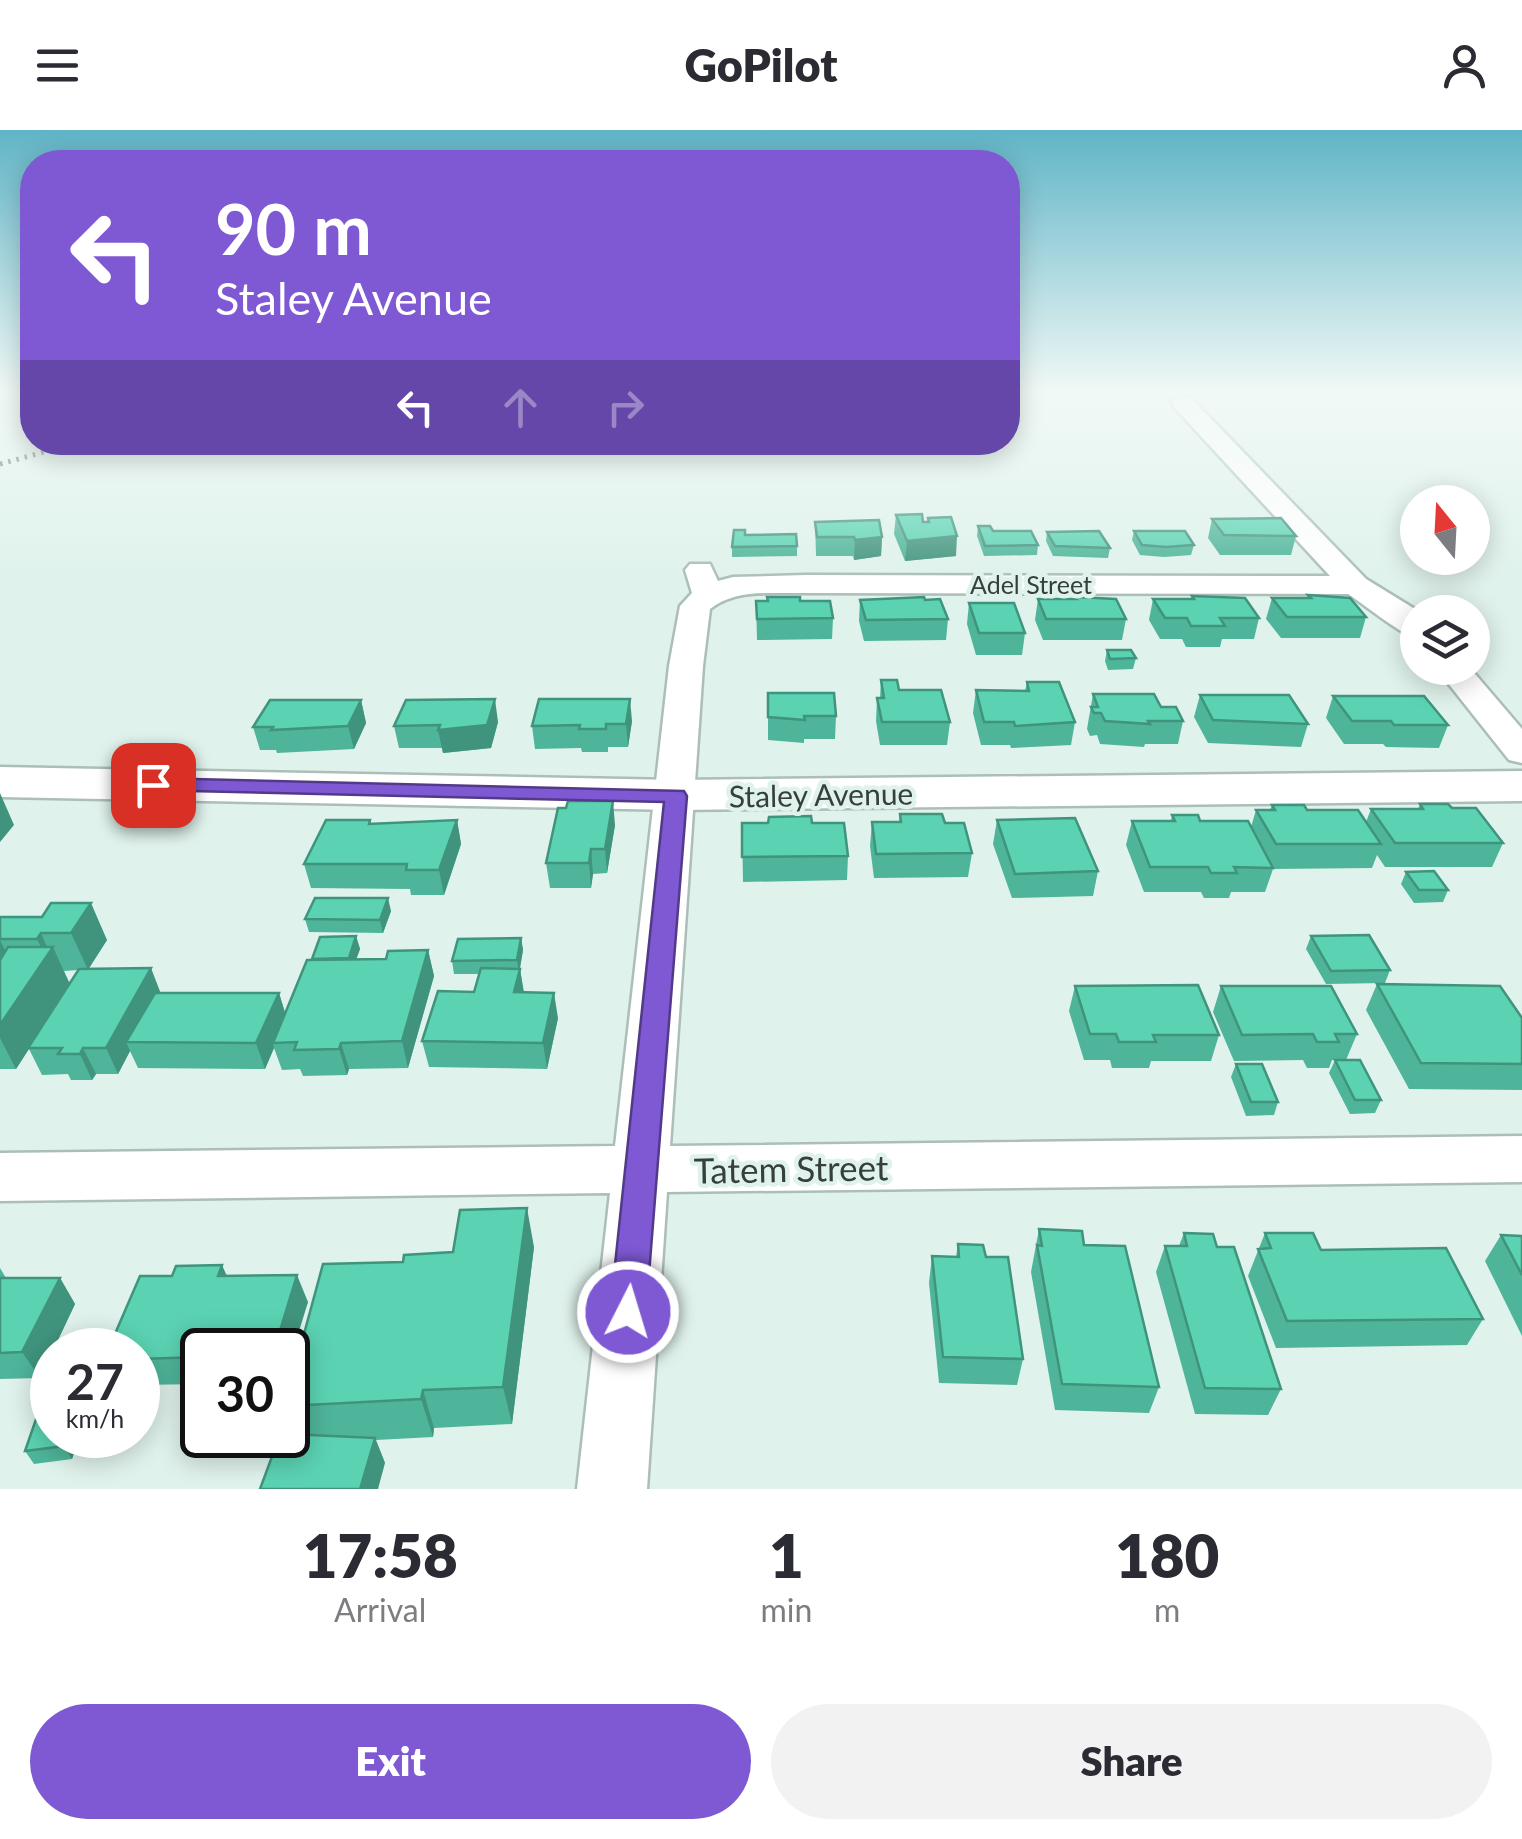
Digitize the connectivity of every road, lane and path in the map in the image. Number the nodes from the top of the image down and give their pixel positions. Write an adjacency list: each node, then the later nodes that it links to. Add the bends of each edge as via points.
1 (1233, 455): 2 (street)
2 (1355, 584): 3 (street); 8 (street, Adel Street, via 704,583 686,666)
3 (1400, 613)
4 (1466, 685): 5 (street)
5 (1522, 752)
6 (0, 782): 8 (street, Staley Avenue)
7 (1522, 786): 8 (street, Staley Avenue)
8 (676, 796): 10 (street)
9 (1522, 1159): 10 (street, Tatem Street)
10 (640, 1170): 11 (street, Tatem Street); 12 (street)
11 (0, 1177)
12 (612, 1489)

